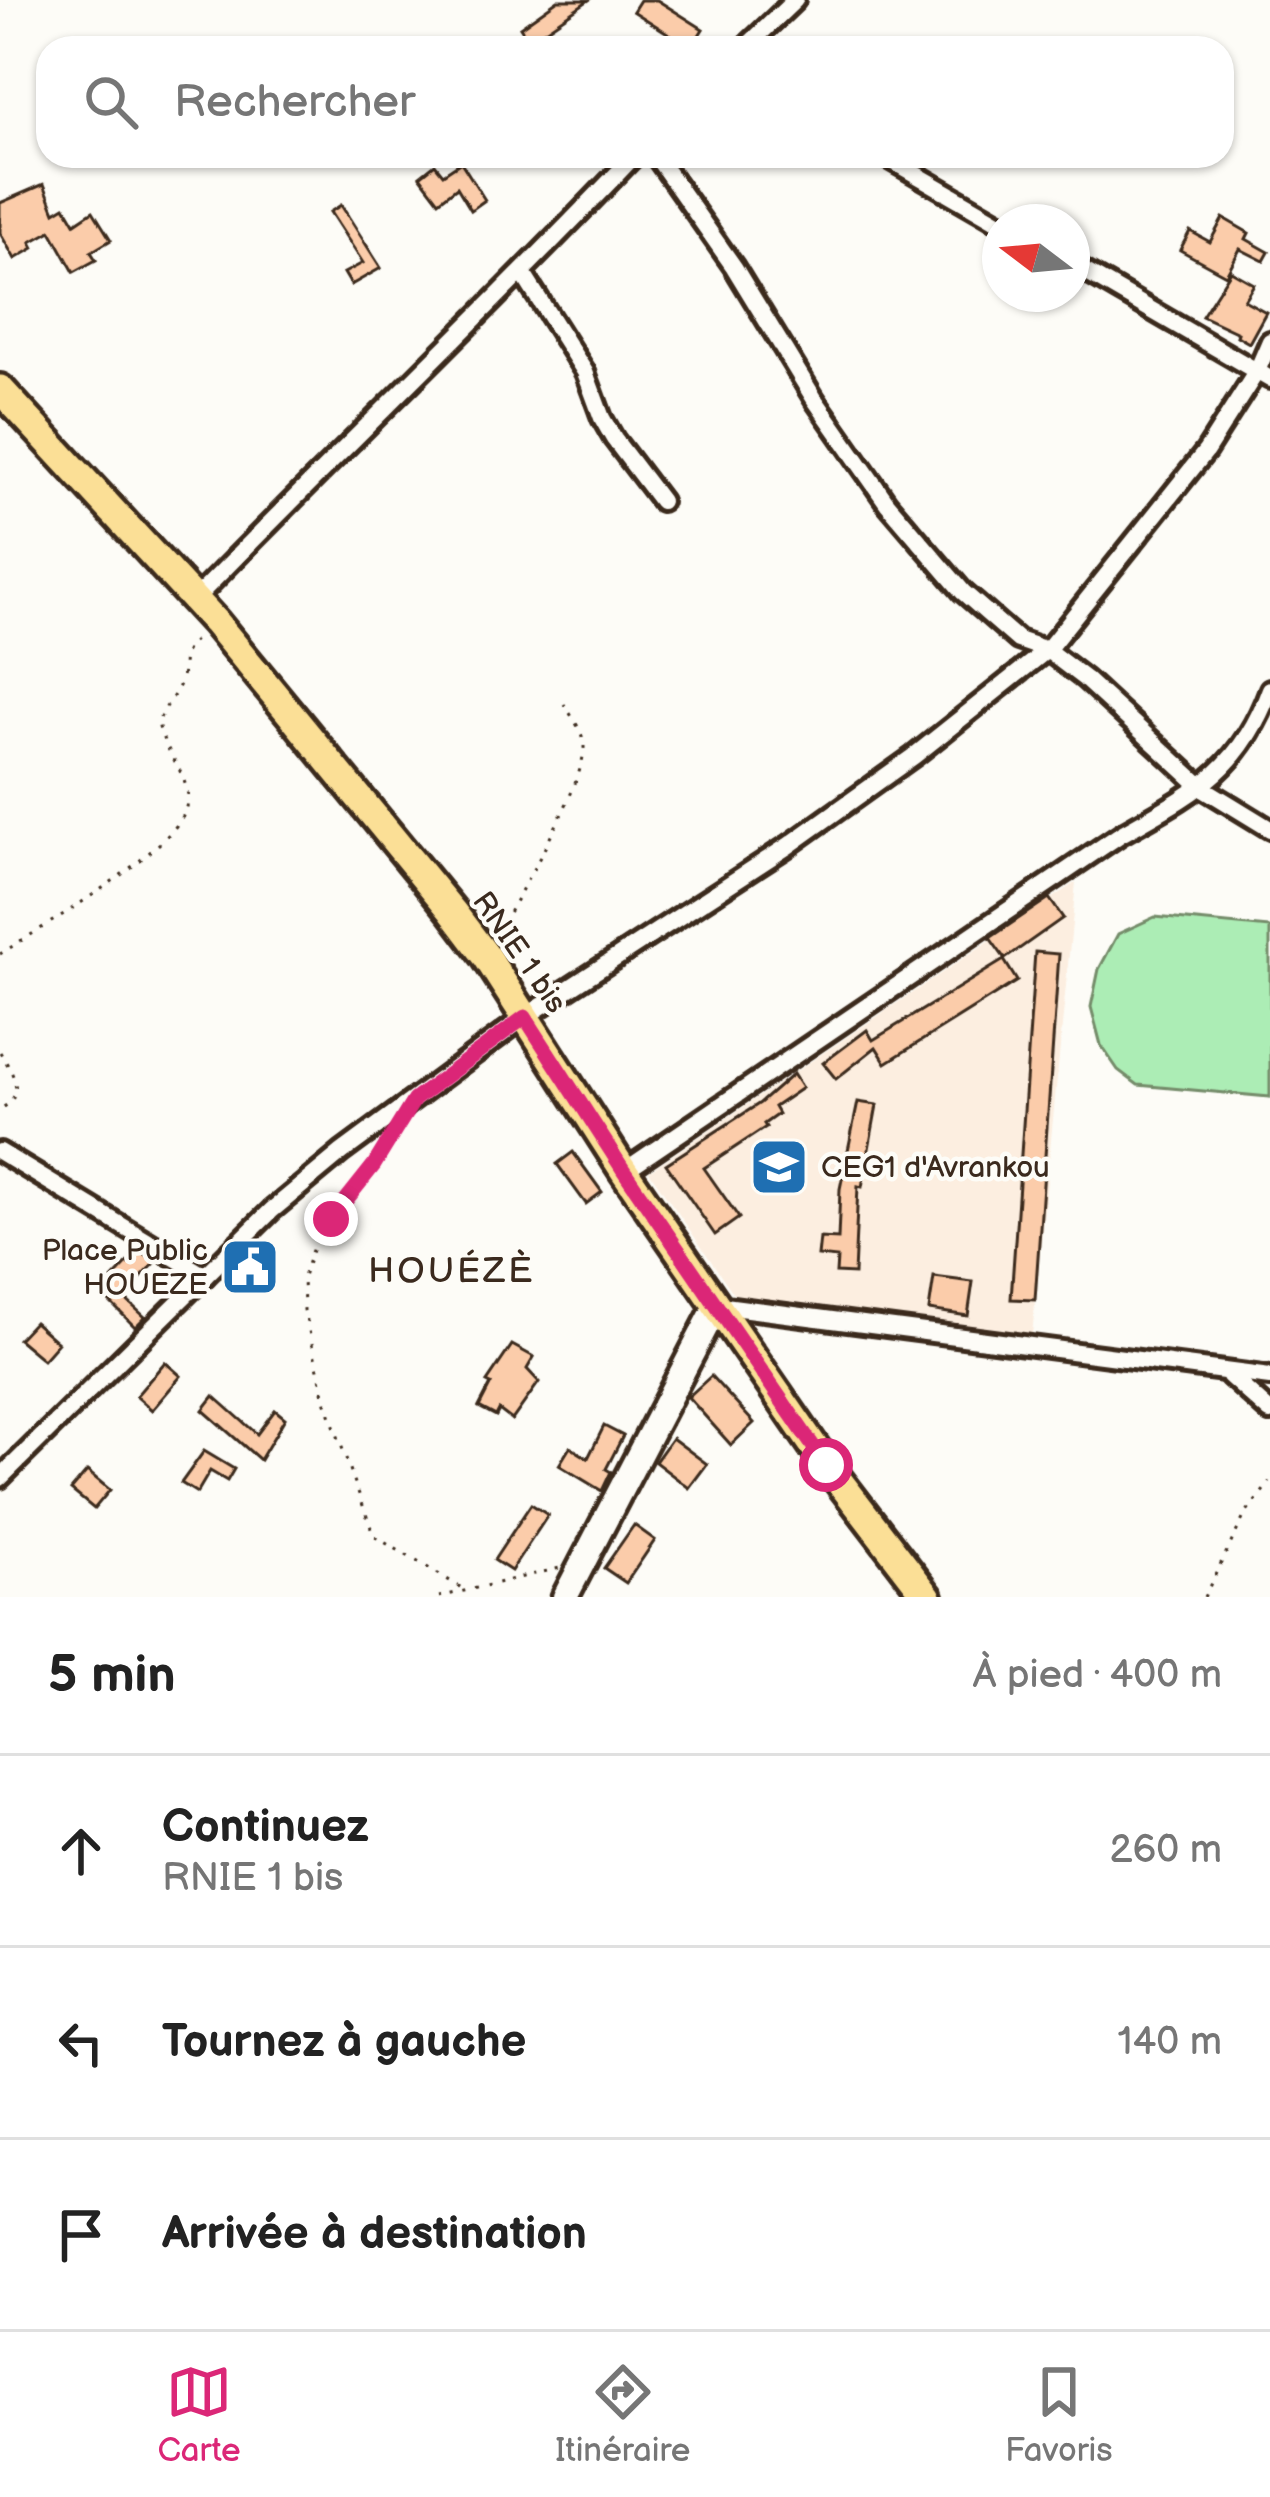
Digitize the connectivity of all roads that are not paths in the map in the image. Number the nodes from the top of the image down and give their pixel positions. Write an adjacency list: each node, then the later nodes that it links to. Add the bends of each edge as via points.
1 (795, 0): 2 (street)
2 (758, 36)
3 (623, 168): 7 (street)
4 (664, 168): 14 (street, via 887,503 990,620)
5 (905, 168): 6 (street)
6 (982, 213)
7 (523, 274): 12 (street, via 585,372 614,439); 13 (street)
8 (1090, 274): 10 (street)
9 (1270, 341): 10 (street)
10 (1263, 375): 14 (street)
11 (0, 389): 13 (main road, RNIE 1 bis)
12 (661, 501)
13 (195, 599): 18 (main road, RNIE 1 bis, via 373,811)
14 (1047, 650): 16 (street); 18 (street, via 806,833)
15 (1270, 689): 16 (street, via 1238,752)
16 (1203, 788): 17 (street); 20 (street, via 1121,834)
17 (1270, 830)
18 (525, 1017): 20 (main road, RNIE 1 bis); 21 (street, via 272,1210)
19 (0, 1152): 21 (street)
20 (624, 1171): 22 (main road, RNIE 1 bis)
21 (205, 1276): 26 (street)
22 (717, 1305): 23 (street); 27 (street); 28 (main road, RNIE 1 bis)
23 (1229, 1375): 24 (street); 25 (street)
24 (1270, 1378)
25 (1270, 1412)
26 (0, 1478)
27 (565, 1597)
28 (928, 1597)

